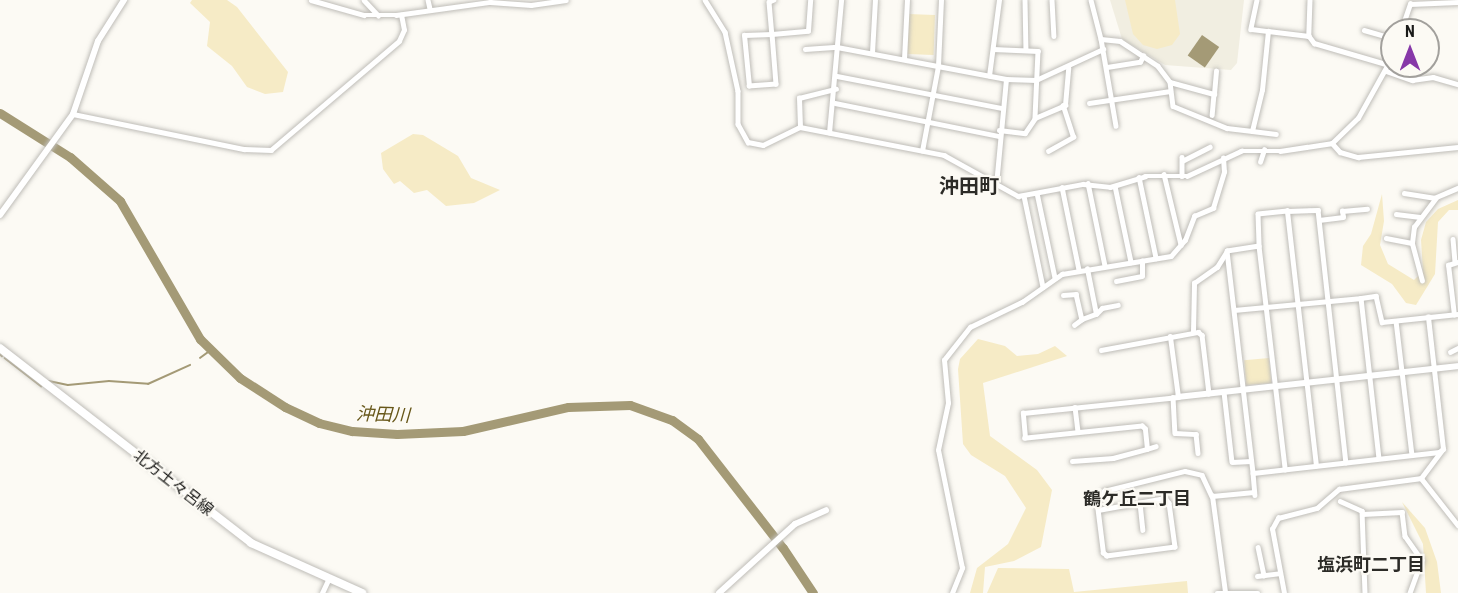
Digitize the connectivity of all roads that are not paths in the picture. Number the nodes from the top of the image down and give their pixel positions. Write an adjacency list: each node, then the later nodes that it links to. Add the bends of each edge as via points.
1 (124, 0): 66 (street, via 98,40)
2 (311, 0): 24 (street, via 345,11)
3 (364, 0): 24 (street)
4 (428, 0): 23 (street)
5 (566, 0): 19 (street, via 531,5)
6 (705, 0): 71 (street, via 725,32 738,91 738,124 748,142 763,145)
7 (810, 0): 29 (street, via 808,31)
8 (841, 0): 34 (street)
9 (874, 0): 39 (street)
10 (907, 0): 41 (street)
11 (941, 0): 43 (street)
12 (999, 0): 36 (street)
13 (1025, 0): 37 (street)
14 (1052, 0): 31 (street)
15 (1091, 0): 33 (street)
16 (1257, 0): 28 (street, via 1251,29)
17 (1310, 0): 32 (street)
18 (1404, 0): 22 (street)
19 (489, 1): 23 (street)
20 (770, 1): 29 (street)
21 (1458, 2): 22 (street)
22 (1410, 4): 26 (street)
23 (430, 9): 25 (street)
24 (378, 15): 25 (street)
25 (401, 15): 66 (street, via 404,30 399,41 267,152)
26 (1405, 18)
27 (1364, 30): 30 (street)
28 (1269, 31): 32 (street); 72 (street)
29 (772, 33): 29 (street, via 776,84 749,87 744,35)
30 (1380, 35)
31 (1054, 36)
32 (1309, 36): 42 (street, via 1316,45)
33 (1101, 39): 38 (street); 40 (street, via 1120,41)
34 (840, 48): 35 (street); 39 (street); 47 (street)
35 (805, 49)
36 (993, 49): 37 (street); 48 (street)
37 (1026, 50): 54 (street, via 1038,51)
38 (1103, 50): 44 (street); 45 (street, via 1079,58)
39 (872, 53): 41 (street)
40 (1143, 56): 44 (street, via 1140,62); 55 (street, via 1158,66)
41 (904, 59): 43 (street)
42 (1380, 62)
43 (938, 66): 48 (street); 59 (street)
44 (1107, 67): 61 (street)
45 (1068, 68): 54 (street); 64 (street)
46 (1216, 71): 60 (street)
47 (837, 76): 57 (street); 59 (street)
48 (990, 76): 53 (street)
49 (1382, 78): 76 (street, via 1359,118)
50 (1406, 78): 51 (street)
51 (1426, 78)
52 (1437, 78): 56 (street)
53 (1006, 79): 54 (street); 65 (street)
54 (1036, 80): 68 (street)
55 (1170, 82): 58 (street); 60 (street)
56 (1458, 84)
57 (836, 89): 62 (street); 71 (street, via 799,98)
58 (1170, 91): 61 (street); 72 (street, via 1173,106 1227,128)
59 (934, 94): 65 (street); 69 (street)
60 (1214, 94): 67 (street)
61 (1112, 99): 63 (street); 70 (street)
62 (835, 103): 69 (street); 73 (street)
63 (1089, 103)
64 (1063, 106): 68 (street); 81 (street, via 1073,137)
65 (1002, 108): 74 (street)
66 (74, 114): 99 (street)
67 (1212, 115)
68 (1035, 118): 74 (street, via 1025,133)
69 (929, 121): 74 (street); 80 (street)
70 (1116, 126)
71 (800, 128): 73 (street)
72 (1252, 131): 75 (street)
73 (829, 133): 80 (street)
74 (998, 134): 88 (street)
75 (1276, 134)
76 (1332, 142): 78 (street, via 1340,152 1359,157); 79 (street)
77 (1210, 147): 85 (street, via 1182,159)
78 (1458, 147)
79 (1264, 150): 82 (street); 83 (street)
80 (922, 151): 88 (street, via 944,155)
81 (1048, 151)
82 (1223, 158): 85 (street, via 1199,173); 105 (street, via 1224,172 1214,208 1194,216)
83 (1260, 162)
84 (1164, 174): 85 (street); 86 (street); 105 (street)
85 (1182, 176)
86 (1139, 177): 89 (street); 108 (street)
87 (1088, 183): 89 (street); 90 (street); 112 (street)
88 (996, 185): 94 (street)
89 (1115, 186): 110 (street)
90 (1062, 188): 92 (street); 114 (street)
91 (1458, 188): 95 (street)
92 (1037, 193): 94 (street); 115 (street)
93 (1404, 193): 95 (street)
94 (1024, 196): 118 (street)
95 (1436, 198): 100 (street)
96 (1367, 209): 101 (street, via 1342,211 1343,217)
97 (1287, 211): 101 (street, via 1313,208); 106 (street, via 1256,217); 122 (street)
98 (1396, 214): 100 (street)
99 (0, 215)
100 (1420, 217): 104 (street)
101 (1319, 220): 121 (street)
102 (1386, 238): 104 (street)
103 (1453, 239): 111 (street)
104 (1412, 243): 117 (street)
105 (1181, 245): 108 (street, via 1171,256)
106 (1259, 246): 107 (street); 124 (street)
107 (1227, 250): 125 (street); 132 (street, via 1217,267 1194,283)
108 (1156, 258): 109 (street)
109 (1142, 261): 110 (street); 116 (street, via 1142,276)
110 (1131, 262): 112 (street)
111 (1457, 262): 127 (street, via 1448,265)
112 (1106, 266): 113 (street)
113 (1087, 269): 114 (street); 126 (street)
114 (1079, 270): 115 (street)
115 (1056, 278): 118 (street)
116 (1116, 280)
117 (1422, 281)
118 (1043, 287): 181 (street, via 970,327 944,360 948,403 938,450 962,568)
119 (1063, 295): 129 (street, via 1076,294)
120 (1361, 298): 121 (street); 130 (street, via 1376,296 1381,321); 141 (street)
121 (1328, 299): 122 (street); 142 (street)
122 (1297, 303): 124 (street); 143 (street)
123 (1118, 305): 126 (street, via 1102,308)
124 (1266, 307): 125 (street); 144 (street)
125 (1234, 310): 145 (street)
126 (1096, 314): 129 (street)
127 (1456, 314): 128 (street)
128 (1428, 317): 130 (street); 139 (street)
129 (1082, 319): 131 (street)
130 (1396, 321): 140 (street)
131 (1074, 325)
132 (1193, 332): 133 (street); 147 (street, via 1202,335)
133 (1170, 337): 136 (street); 148 (street)
134 (0, 348): 176 (main road, 北方土々呂線, via 251,543)
135 (1458, 348): 137 (street)
136 (1101, 350)
137 (1450, 352)
138 (1458, 366): 139 (street)
139 (1433, 369): 140 (street); 153 (street)
140 (1402, 372): 141 (street); 155 (street)
141 (1369, 376): 142 (street); 156 (street)
142 (1337, 380): 143 (street); 159 (street)
143 (1306, 383): 144 (street); 160 (street)
144 (1275, 387): 145 (street); 161 (street)
145 (1243, 390): 146 (street); 157 (street)
146 (1224, 392): 147 (street); 157 (street, via 1232,462)
147 (1209, 394): 148 (street)
148 (1175, 397): 149 (street); 154 (street, via 1175,434 1196,434)
149 (1075, 407): 150 (street); 150 (street, via 1023,413 1022,436)
150 (1078, 432): 152 (street, via 1142,426)
151 (1156, 446): 152 (street)
152 (1147, 449): 158 (street)
153 (1443, 449): 155 (street); 163 (street)
154 (1198, 453)
155 (1412, 455): 156 (street)
156 (1379, 458): 159 (street)
157 (1251, 460): 162 (street)
158 (1072, 461)
159 (1347, 462): 160 (street)
160 (1316, 466): 161 (street)
161 (1285, 469): 162 (street)
162 (1252, 473): 164 (street, via 1255,494)
163 (1421, 478): 170 (street); 175 (street, via 1340,489 1317,508 1278,518 1272,529)
164 (1212, 496): 168 (street, via 1202,475 1185,471 1104,491); 177 (street)
165 (1340, 501): 169 (street)
166 (1140, 503): 168 (street); 171 (street); 173 (street, via 1165,498 1169,503)
167 (826, 510): 180 (street, via 793,526)
168 (1098, 510): 173 (street, via 1107,556)
169 (1362, 514): 185 (street); 186 (street, via 1402,512 1405,536 1422,560)
170 (1458, 525)
171 (1143, 530)
172 (1181, 546): 173 (street)
173 (1174, 547)
174 (1258, 548): 175 (street, via 1261,576)
175 (1280, 573): 184 (street)
176 (329, 578): 178 (street); 179 (main road, 北方土々呂線)
177 (1225, 592): 182 (street); 183 (street)
178 (322, 593)
179 (362, 593)
180 (719, 593)
181 (952, 593)
182 (1217, 593)
183 (1258, 593)
184 (1284, 593)
185 (1365, 593)
186 (1410, 593)

